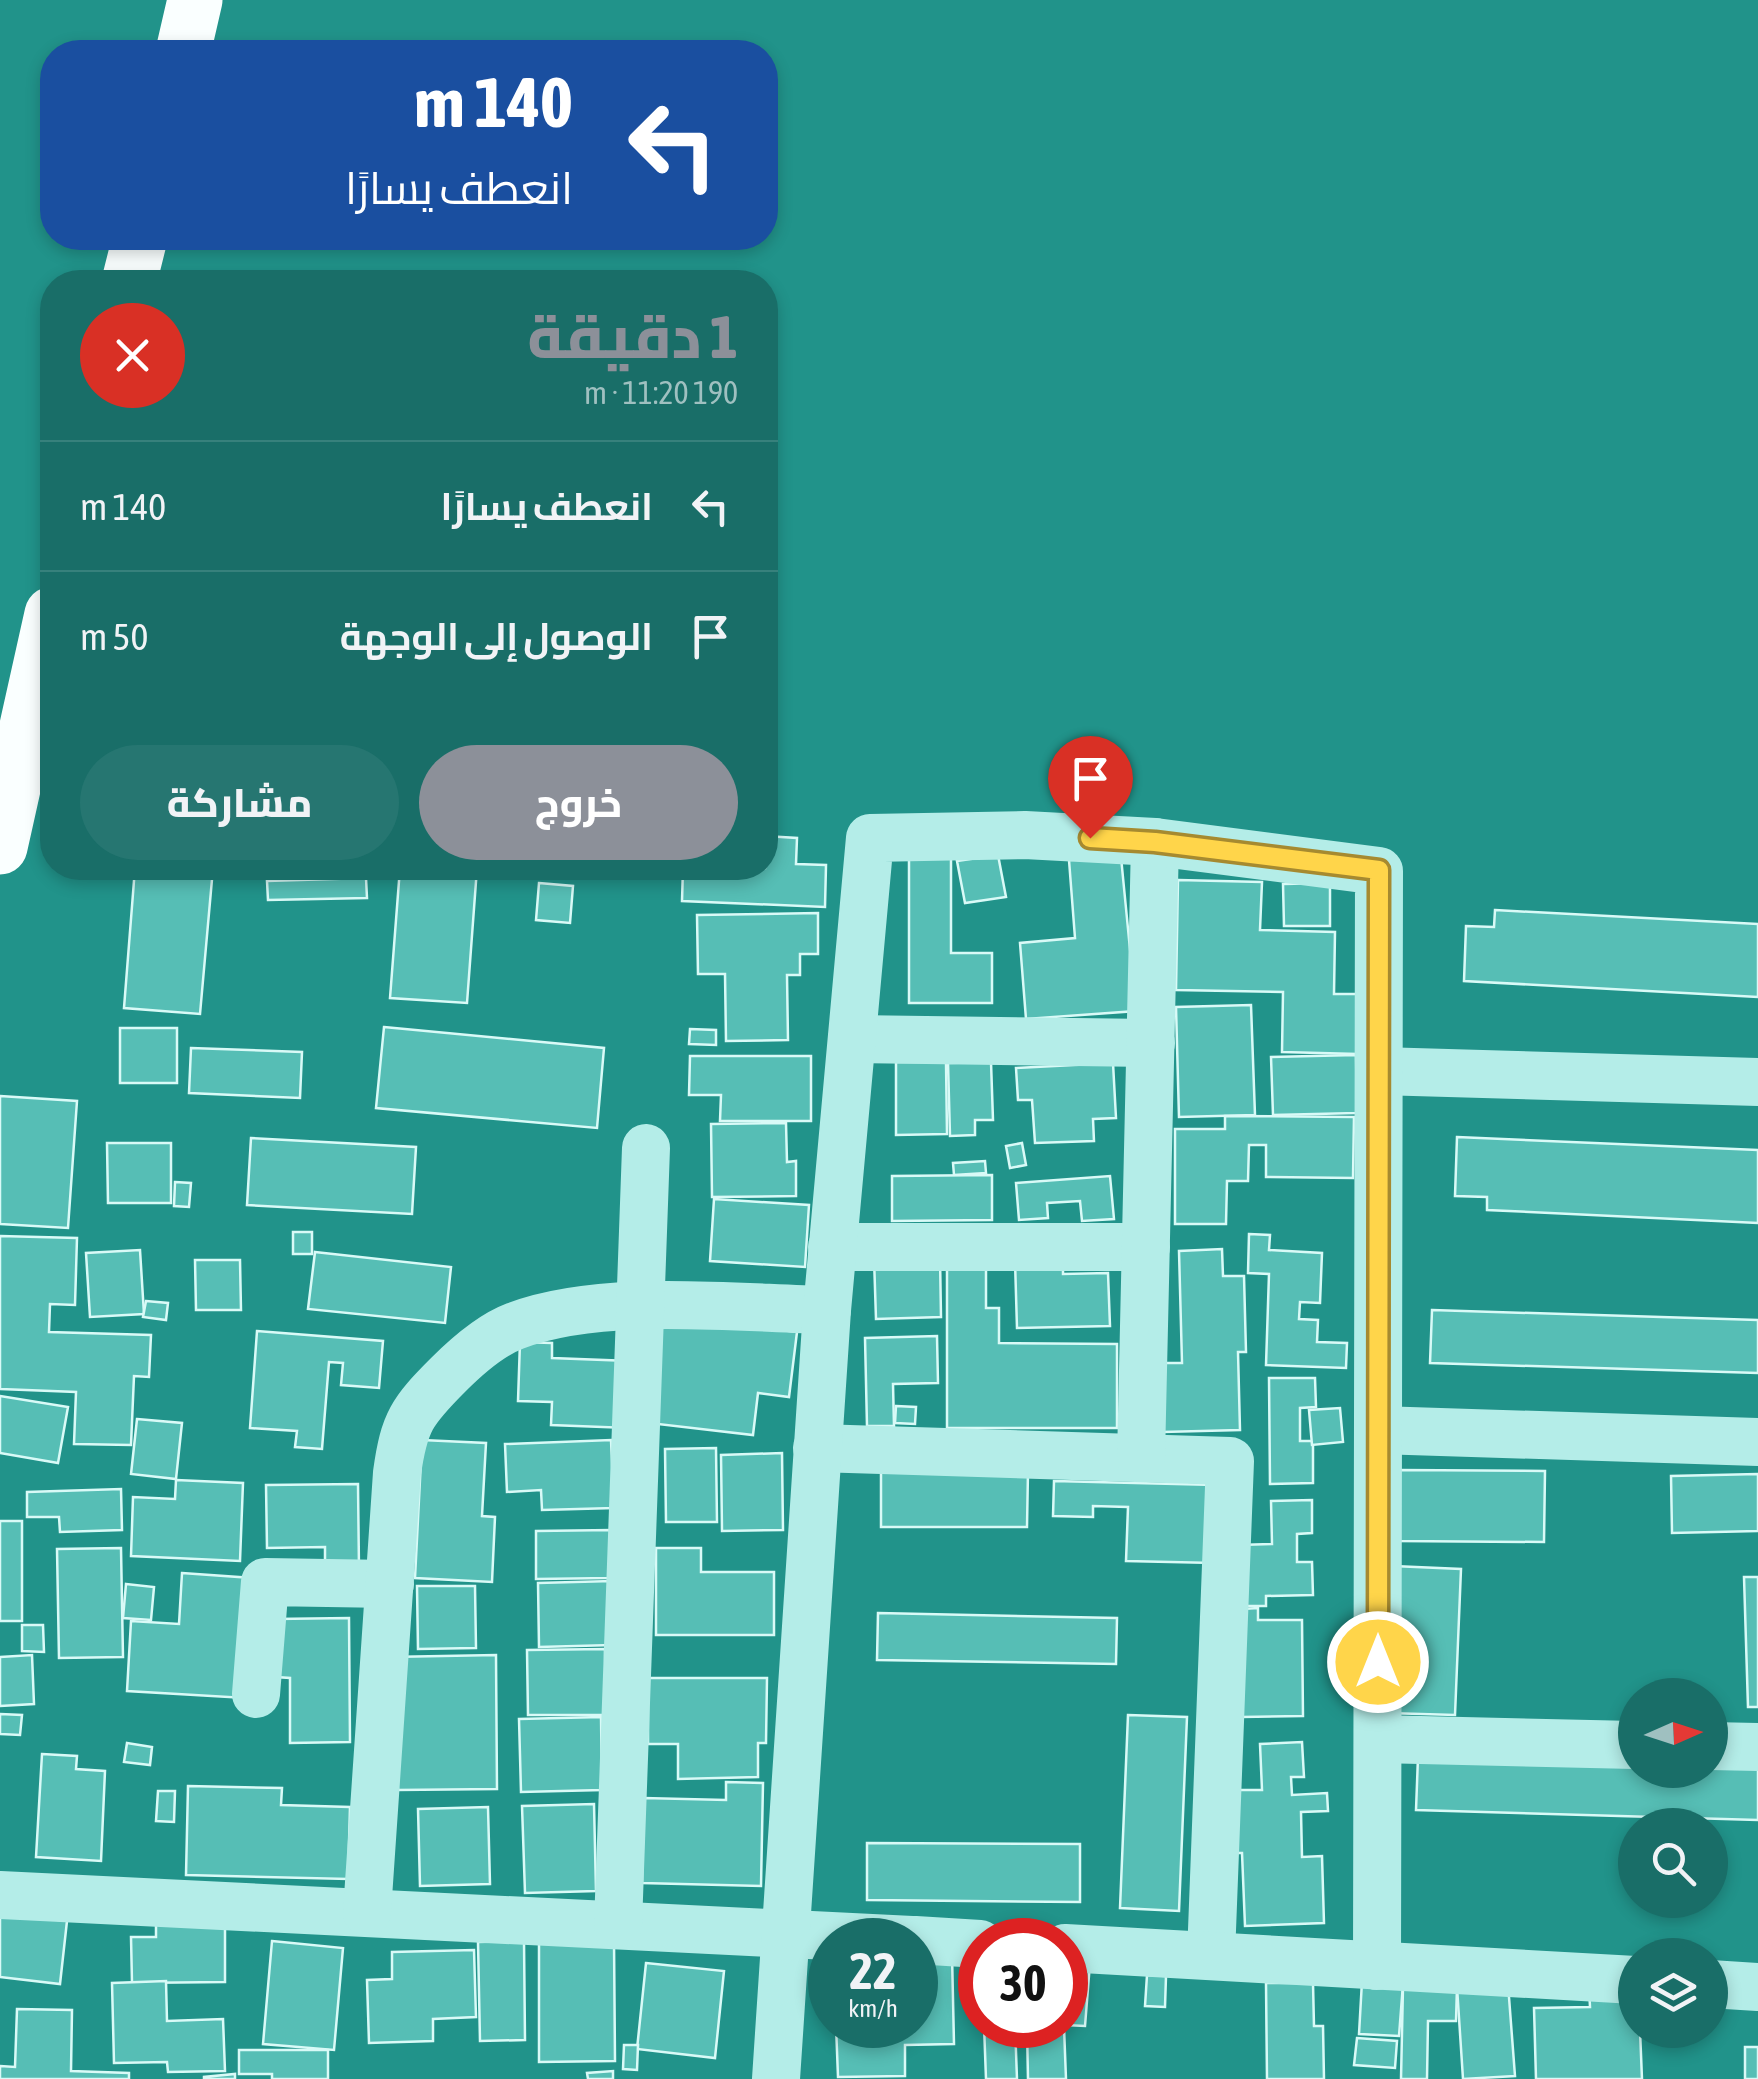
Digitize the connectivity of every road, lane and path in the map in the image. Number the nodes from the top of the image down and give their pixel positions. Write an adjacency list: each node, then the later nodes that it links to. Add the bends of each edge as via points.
1 (195, 0): 2 (main road)
2 (186, 40)
3 (40, 668): 5 (main road)
4 (1155, 842): 6 (street, via 1024,835 870,838); 7 (street); 8 (street, via 1379,870)
5 (0, 847)
6 (852, 1039): 7 (street); 11 (street)
7 (1151, 1043): 12 (street)
8 (1379, 1071): 9 (street); 15 (street)
9 (1758, 1082)
10 (646, 1148): 13 (street)
11 (832, 1247): 12 (street); 14 (street)
12 (1146, 1247): 18 (street)
13 (640, 1306): 14 (street); 19 (street, via 562,1313 512,1326 418,1405 402,1435); 27 (street)
14 (826, 1310): 17 (street)
15 (1378, 1430): 16 (street); 21 (street)
16 (1758, 1442)
17 (817, 1448): 18 (street); 28 (street)
18 (1141, 1458): 31 (street, via 1230,1461)
19 (390, 1584): 20 (street, via 265,1582); 26 (street)
20 (256, 1694)
21 (1378, 1739): 22 (street); 32 (street)
22 (1618, 1744)
23 (1728, 1746): 24 (street)
24 (1758, 1747)
25 (0, 1895): 26 (street)
26 (367, 1912): 27 (street)
27 (618, 1925): 28 (street)
28 (784, 1933): 29 (street); 36 (street)
29 (808, 1934)
30 (1088, 1949): 31 (street)
31 (1211, 1956): 32 (street)
32 (1377, 1966): 33 (street)
33 (1618, 1979)
34 (1728, 1985): 35 (street)
35 (1758, 1987)
36 (776, 2079)

